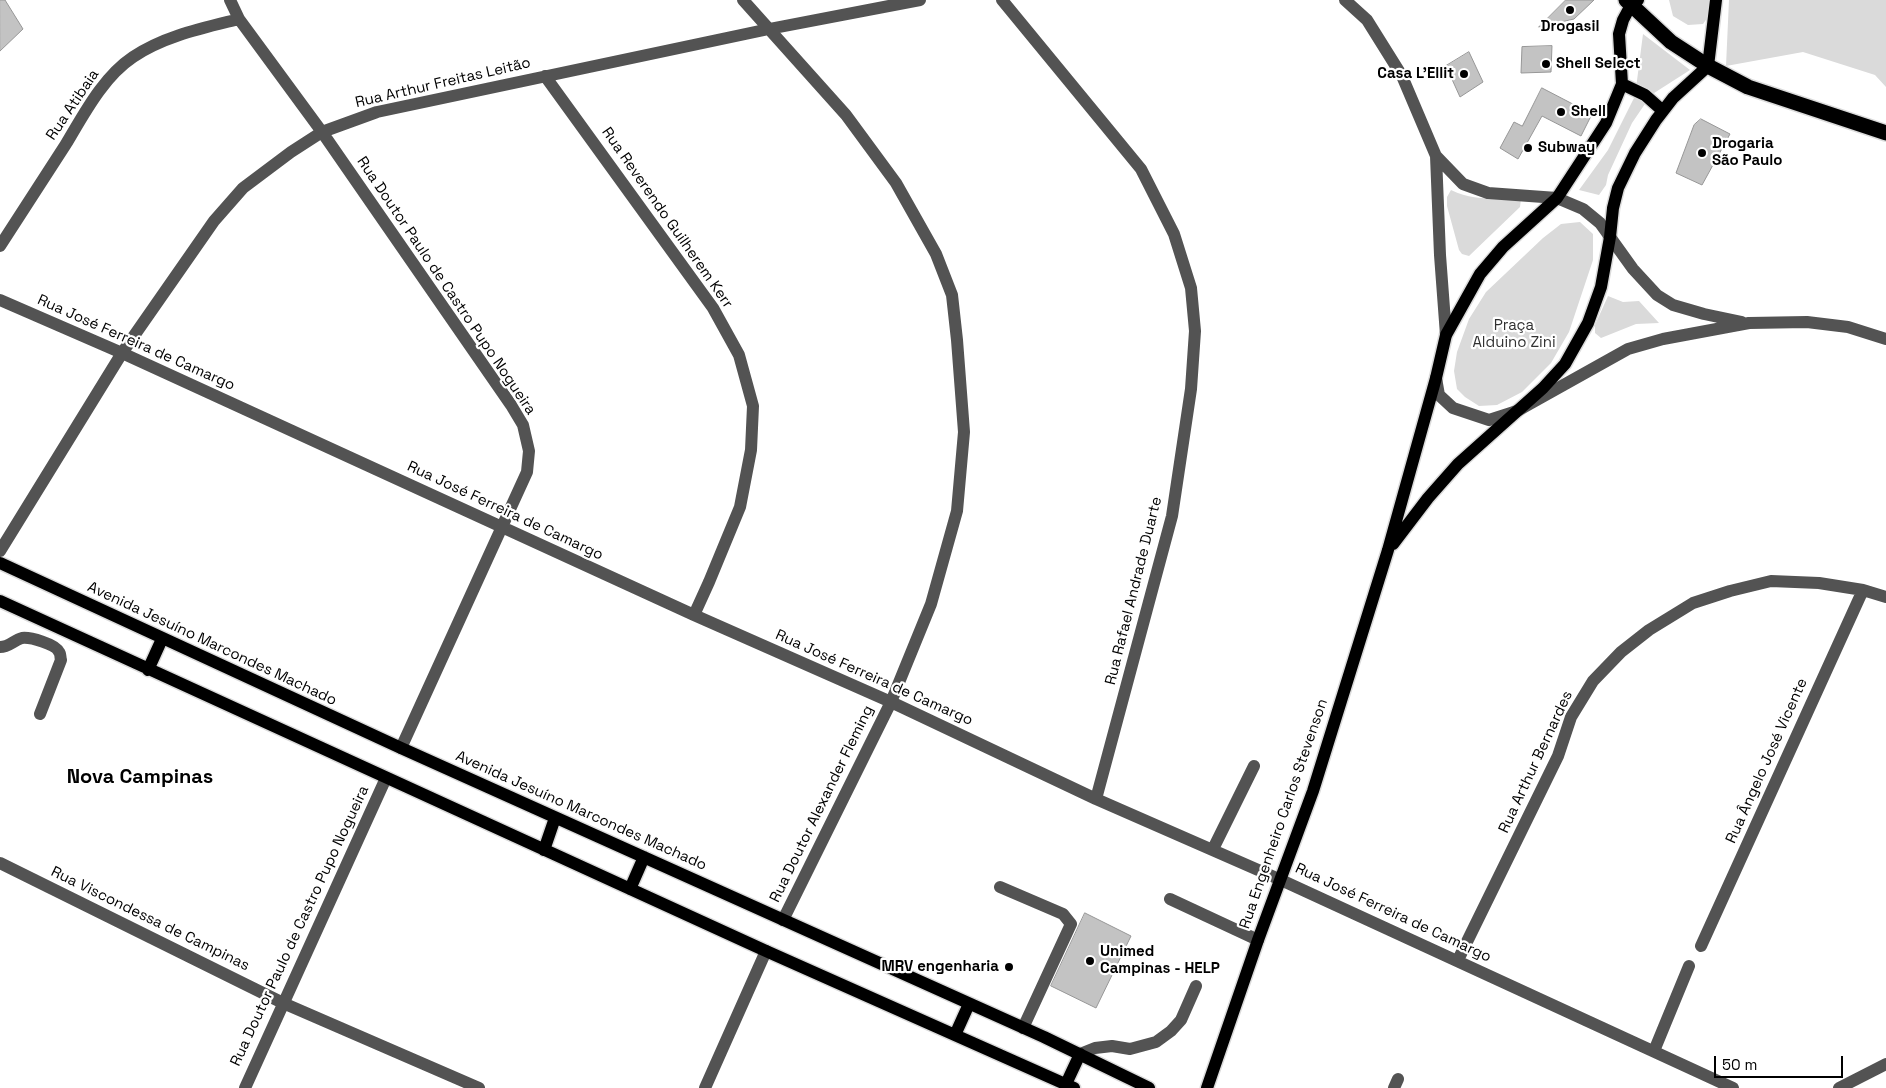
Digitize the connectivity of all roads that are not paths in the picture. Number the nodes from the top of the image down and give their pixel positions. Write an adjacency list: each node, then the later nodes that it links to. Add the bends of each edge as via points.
1 (230, 0): 8 (street, Rua Doutor Paulo de Castro Pupo Nogueira)
2 (743, 0): 9 (street, Rua Doutor Alexander Fleming)
3 (920, 0): 9 (street, Rua Arthur Freitas Leitão)
4 (1002, 0): 43 (street, Rua Rafael Andrade Duarte, via 1141,169 1174,234 1191,288 1195,331 1191,389 1172,516)
5 (1345, 0): 16 (street, via 1367,20 1402,76)
6 (1716, 0): 10 (main road)
7 (1632, 2): 10 (highway, via 1671,42); 12 (main road, via 1619,34)
8 (239, 18): 14 (street, Rua Doutor Paulo de Castro Pupo Nogueira); 19 (street, Rua Atibaia, via 150,47 114,74 93,100)
9 (769, 29): 11 (street, Rua Arthur Freitas Leitão); 38 (street, Rua Doutor Alexander Fleming, via 846,115 896,183 936,254 952,295 964,432 957,511 930,604)
10 (1708, 66): 13 (main road, via 1687,83); 15 (highway, via 1748,87)
11 (545, 76): 14 (street, Rua Arthur Freitas Leitão, via 377,112); 34 (street, Rua Reverendo Guilherem Kerr, via 713,308 739,355 753,406 751,450 740,508)
12 (1622, 84): 13 (main road, via 1641,92); 17 (main road, via 1606,123)
13 (1663, 111): 18 (main road, via 1635,152 1618,188)
14 (322, 132): 24 (street, Rua Arthur Freitas Leitão, via 243,188 214,221); 27 (street, Rua Doutor Paulo de Castro Pupo Nogueira, via 522,425 529,451 527,472)
15 (1886, 134)
16 (1436, 156): 17 (street, via 1463,184 1488,194); 22 (street)
17 (1557, 198): 18 (street, via 1594,217); 22 (main road, Rua Engenheiro Carlos Stevenson, via 1503,247 1480,274)
18 (1610, 237): 21 (street, via 1657,295 1673,305); 26 (main road, Rua Engenheiro Carlos Stevenson, via 1601,287 1588,323 1565,364)
19 (0, 246)
20 (0, 300): 24 (street, Rua José Ferreira de Camargo)
21 (1749, 323): 23 (street, via 1806,322 1848,327); 26 (street, via 1663,339 1628,350)
22 (1446, 335): 25 (main road, Rua Engenheiro Carlos Stevenson)
23 (1886, 339)
24 (122, 353): 27 (street, Rua José Ferreira de Camargo); 29 (street, Rua Arthur Freitas Leitão)
25 (1436, 378): 26 (street, via 1439,395 1453,408 1465,413 1489,420); 28 (main road, Rua Engenheiro Carlos Stevenson)
26 (1517, 411): 28 (main road, Rua Engenheiro Carlos Stevenson, via 1458,464)
27 (500, 527): 34 (street, Rua José Ferreira de Camargo); 40 (street, Rua Doutor Paulo de Castro Pupo Nogueira)
28 (1388, 550): 49 (main road, Rua Engenheiro Carlos Stevenson, via 1313,791)
29 (0, 552)
30 (0, 563): 35 (main road, Avenida Jesuíno Marcondes Machado)
31 (1863, 590): 32 (street, Rua Arthur Bernardes); 55 (street, Rua Ângelo José Vicente); 57 (street, Rua Arthur Bernardes, via 1820,582 1771,581 1730,591 1693,603 1621,652 1593,681 1572,717 1558,756)
32 (1886, 597)
33 (0, 601): 37 (main road)
34 (694, 615): 38 (street, Rua José Ferreira de Camargo)
35 (162, 639): 37 (main road); 40 (main road, Avenida Jesuíno Marcondes Machado)
36 (0, 647): 39 (street, via 24,638 59,651 61,660)
37 (148, 670): 42 (main road)
38 (891, 702): 43 (street, Rua José Ferreira de Camargo); 53 (street, Rua Doutor Alexander Fleming)
39 (40, 714)
40 (401, 748): 44 (main road, Avenida Jesuíno Marcondes Machado)
41 (1254, 766): 46 (street)
42 (386, 778): 45 (main road); 60 (street, Rua Doutor Paulo de Castro Pupo Nogueira)
43 (1096, 799): 46 (street, Rua José Ferreira de Camargo)
44 (555, 818): 45 (main road); 47 (main road, Avenida Jesuíno Marcondes Machado)
45 (544, 850): 51 (main road)
46 (1212, 850): 49 (street, Rua José Ferreira de Camargo)
47 (644, 857): 51 (main road); 53 (main road, Avenida Jesuíno Marcondes Machado)
48 (0, 863): 60 (street, Rua Viscondessa de Campinas)
49 (1281, 880): 54 (main road, Rua Engenheiro Carlos Stevenson); 57 (street, Rua José Ferreira de Camargo)
50 (1000, 887): 62 (street, via 1063,914 1072,924)
51 (630, 889): 56 (main road)
52 (1170, 899): 54 (street)
53 (783, 920): 61 (main road, Avenida Jesuíno Marcondes Machado)
54 (1258, 940): 72 (main road, Rua Engenheiro Carlos Stevenson)
55 (1701, 946)
56 (766, 951): 63 (main road); 70 (street)
57 (1458, 960): 64 (street, Rua José Ferreira de Camargo)
58 (1689, 966): 64 (street)
59 (1196, 986): 65 (street, via 1181,1020 1156,1042 1130,1050 1112,1046)
60 (283, 1003): 68 (street, Rua Doutor Paulo de Castro Pupo Nogueira); 69 (street, Rua Viscondessa de Campinas)
61 (969, 1004): 62 (main road, Avenida Jesuíno Marcondes Machado); 63 (main road)
62 (1023, 1028): 65 (main road, Avenida Jesuíno Marcondes Machado)
63 (955, 1035): 67 (main road)
64 (1654, 1051): 73 (street, Rua José Ferreira de Camargo)
65 (1080, 1054): 67 (main road); 71 (main road, Avenida Jesuíno Marcondes Machado)
66 (1886, 1064): 74 (street)
67 (1070, 1086)
68 (245, 1088)
69 (479, 1088)
70 (705, 1088)
71 (1149, 1088)
72 (1207, 1088)
73 (1733, 1088)
74 (1839, 1088)

